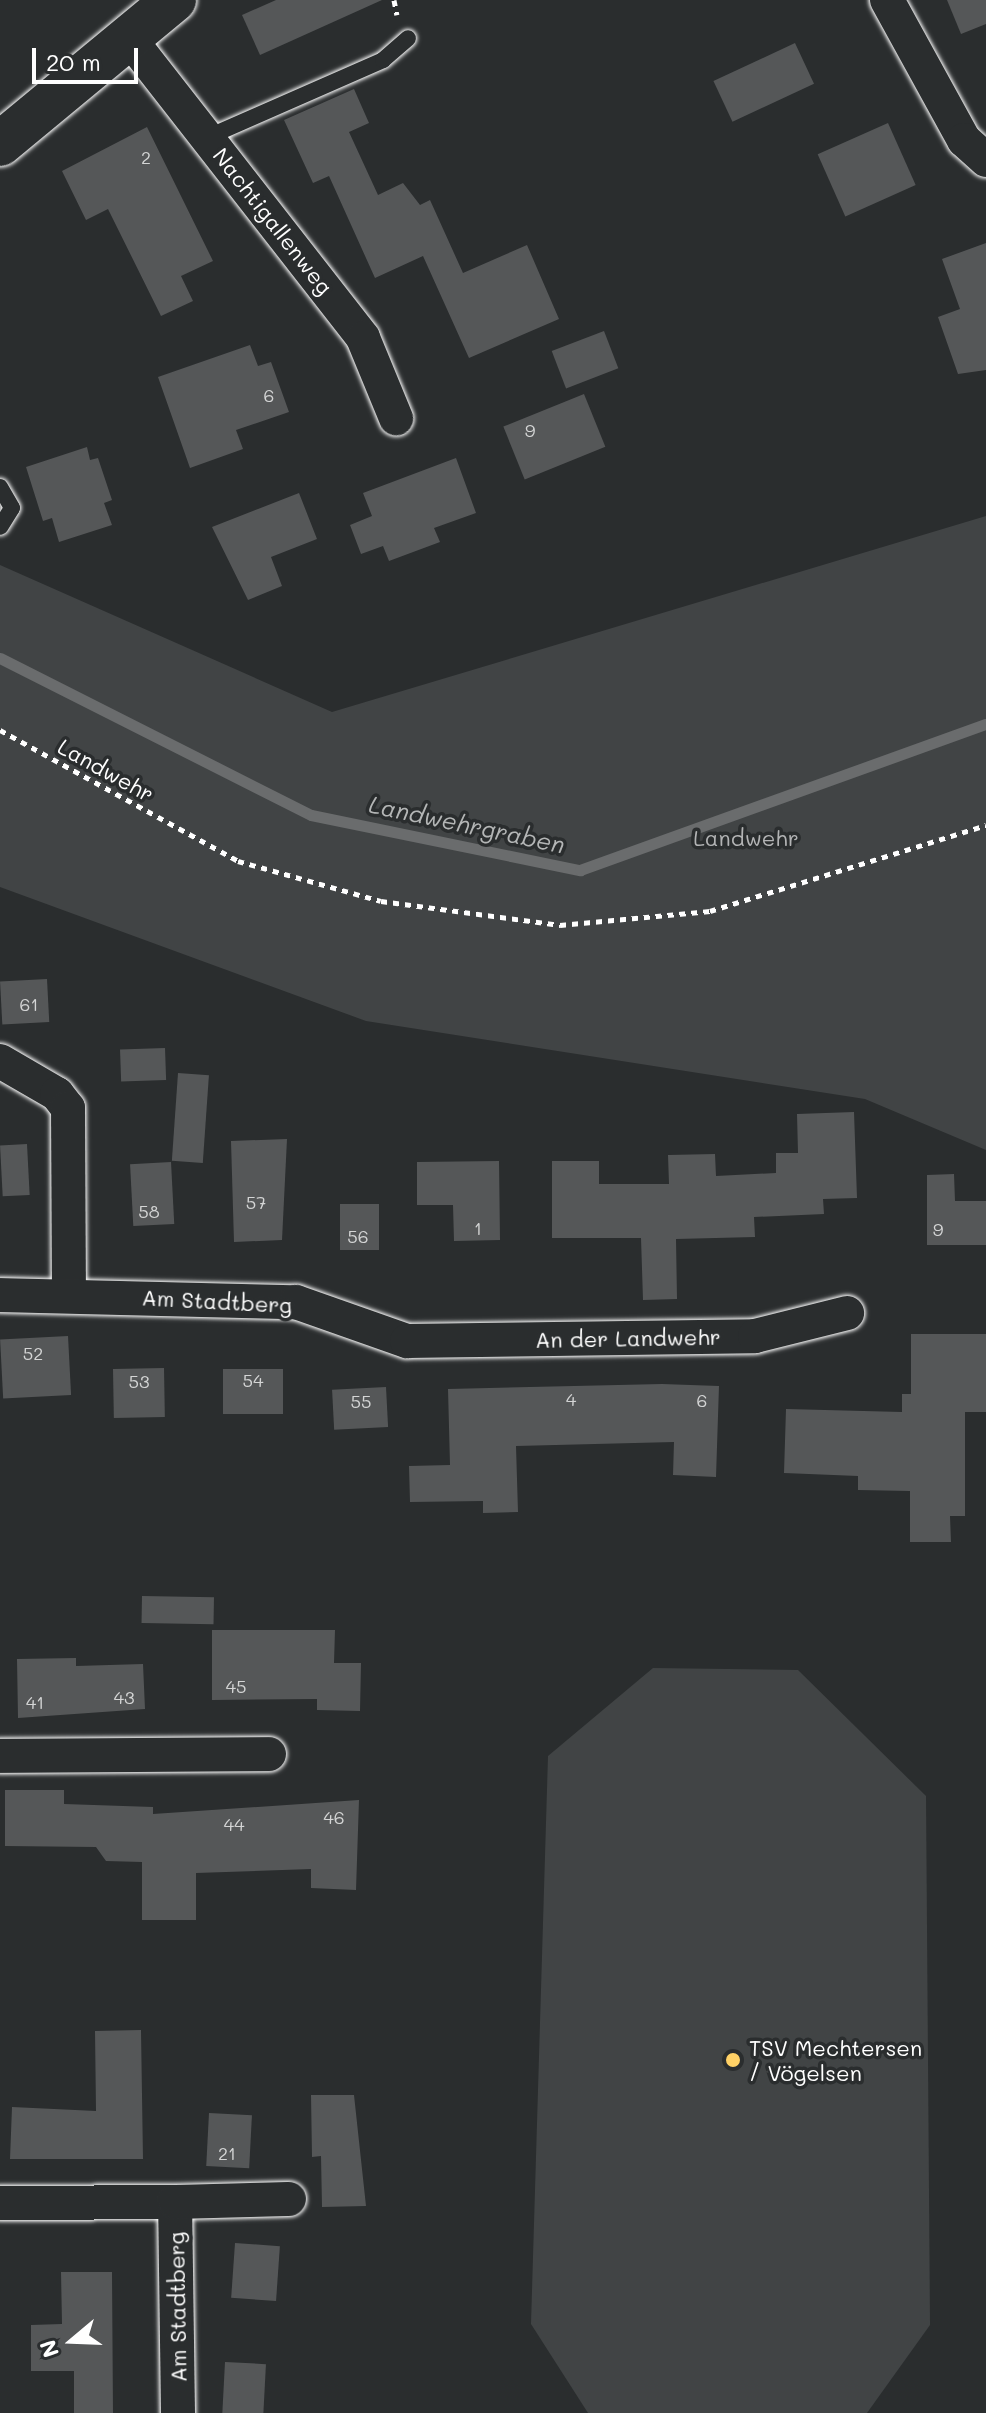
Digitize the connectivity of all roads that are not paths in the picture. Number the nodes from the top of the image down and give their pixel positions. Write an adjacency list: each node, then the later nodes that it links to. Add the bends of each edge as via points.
1 (174, 0): 3 (street)
2 (887, 0): 7 (street, via 964,140)
3 (129, 38): 5 (street, Nachtigallenweg); 6 (street)
4 (408, 38): 5 (lane, via 383,60)
5 (208, 137): 8 (street, Nachtigallenweg, via 363,338)
6 (0, 144)
7 (986, 160)
8 (396, 418)
9 (0, 487): 10 (lane, via 12,508)
10 (0, 527)
11 (0, 1061): 12 (street, via 57,1094 68,1108)
12 (69, 1294): 13 (street, Am Stadtberg); 15 (street, Am Stadtberg, via 296,1302)
13 (0, 1295)
14 (847, 1313): 15 (street, An der Landwehr, via 755,1336)
15 (407, 1341)
16 (269, 1754): 17 (street)
17 (0, 1756)
18 (289, 2199): 19 (street, Am Stadtberg)
19 (175, 2202): 20 (street, Am Stadtberg); 21 (street, Am Stadtberg)
20 (0, 2203)
21 (178, 2413)

